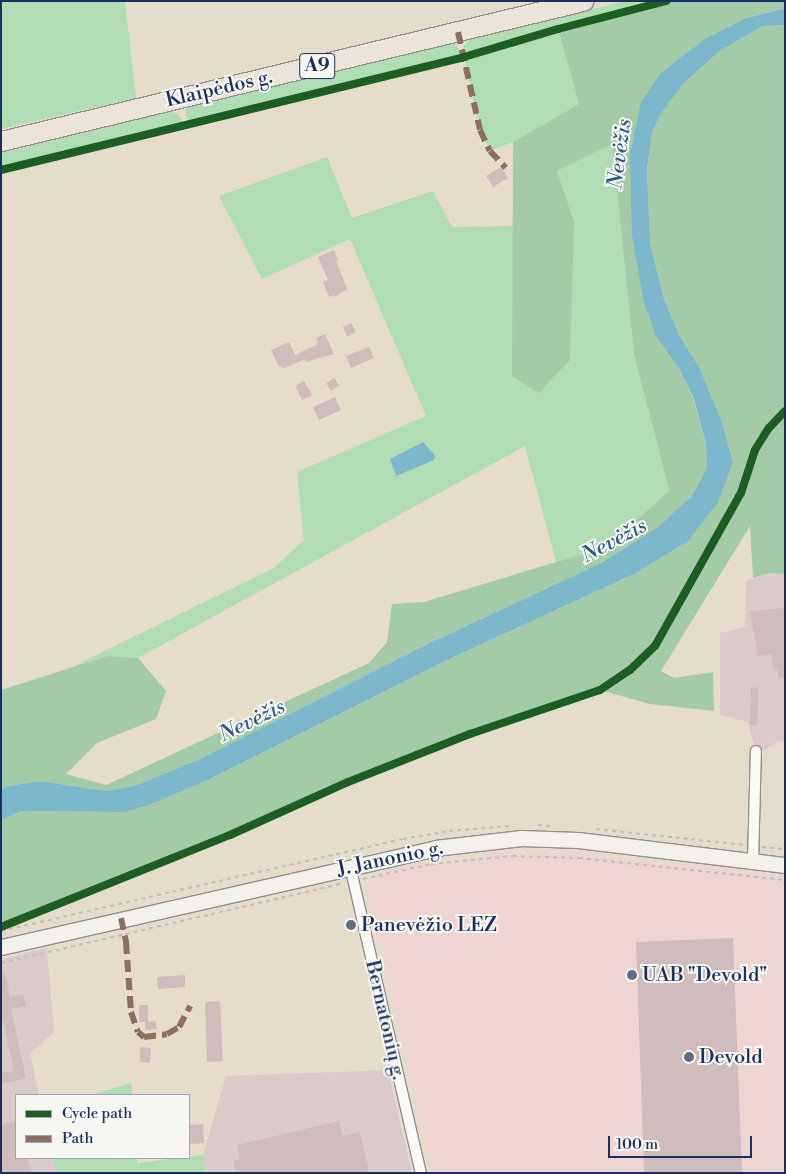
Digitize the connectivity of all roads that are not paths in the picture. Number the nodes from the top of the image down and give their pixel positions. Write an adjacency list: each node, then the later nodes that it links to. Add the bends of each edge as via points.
1 (583, 1): 2 (highway, Klaipėdos g. / A9)
2 (1, 141)
3 (756, 751): 4 (street)
4 (753, 862): 5 (street, J. Janonio g.); 6 (street, J. Janonio g., via 578,840 521,838 435,848)
5 (785, 865)
6 (352, 874): 7 (street, J. Janonio g.); 8 (street, Bernatonių g.)
7 (1, 947)
8 (421, 1173)

